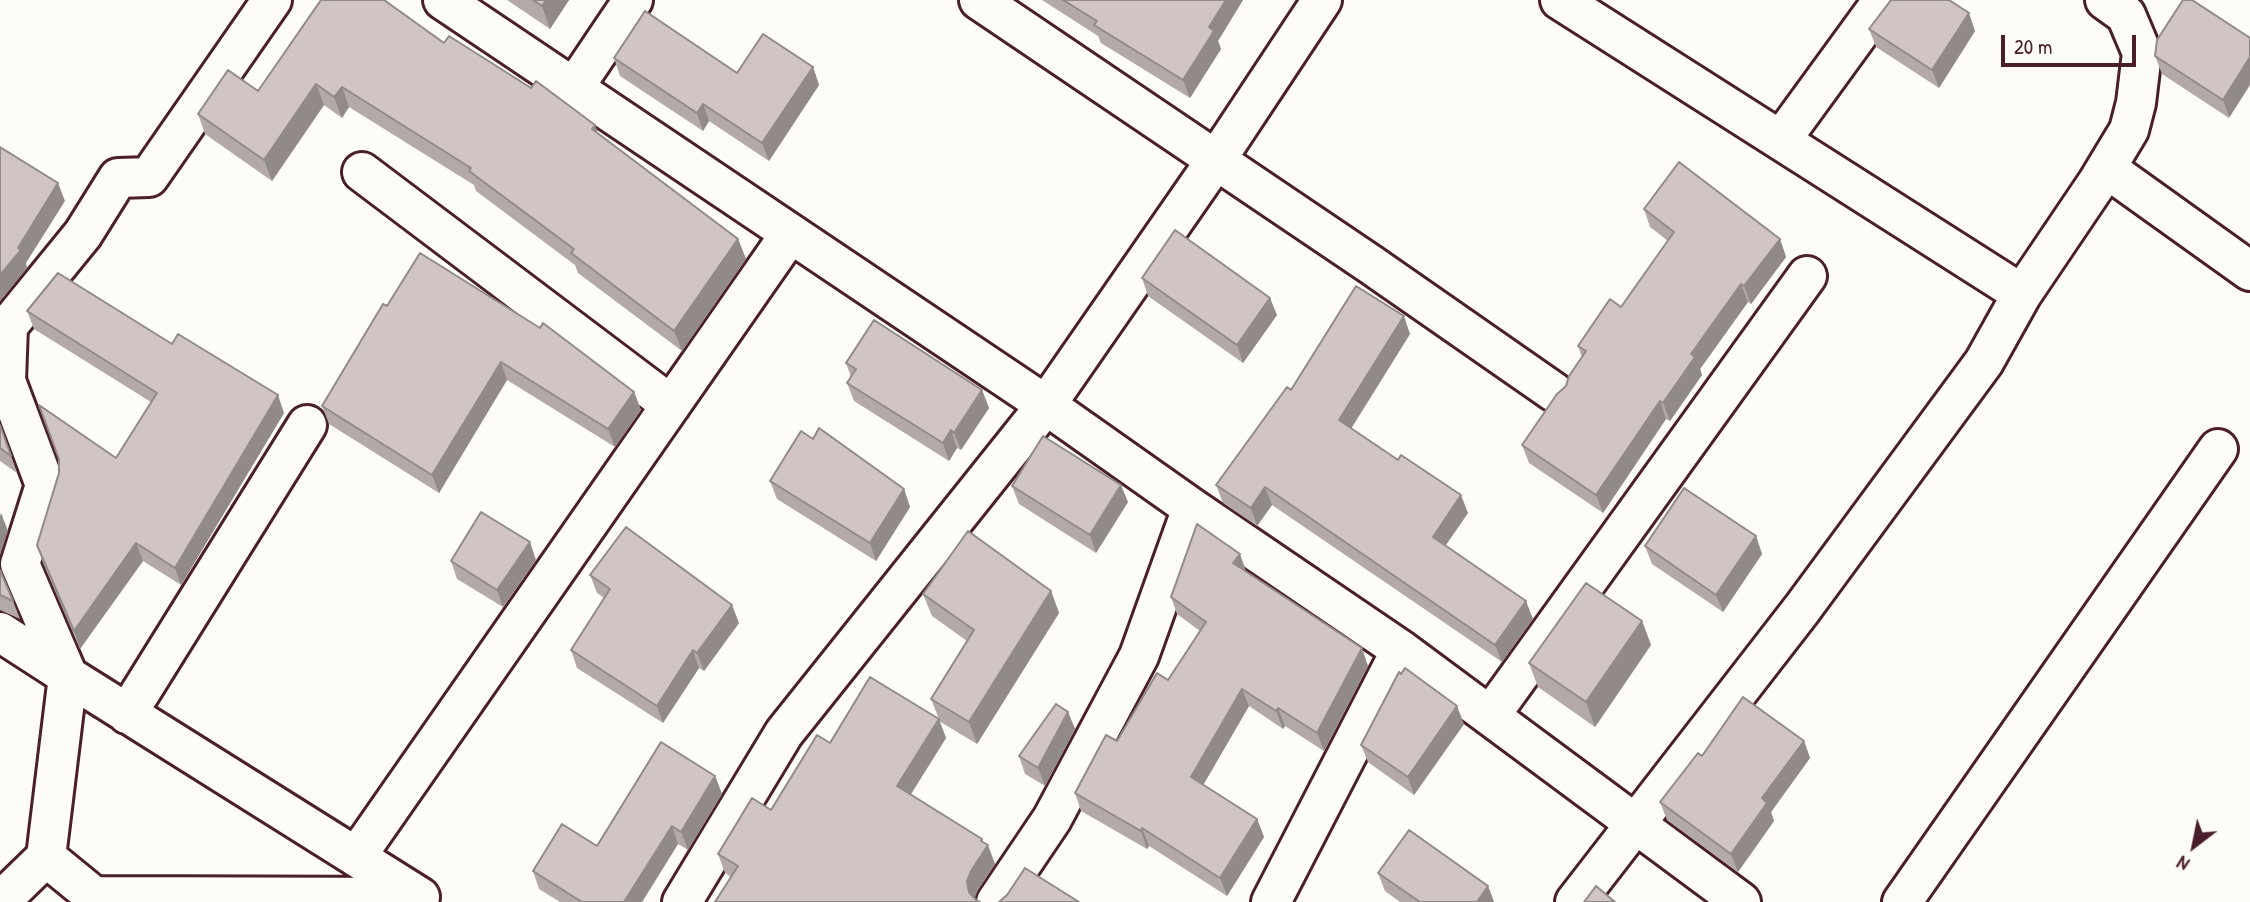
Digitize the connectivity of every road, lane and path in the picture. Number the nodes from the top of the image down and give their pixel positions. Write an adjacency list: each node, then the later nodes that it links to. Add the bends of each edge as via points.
1 (272, 0): 26 (street, via 149,177 118,178 83,234 8,326 6,381 45,485 20,564)
2 (443, 0): 9 (street)
3 (633, 0): 9 (street)
4 (979, 0): 11 (street)
5 (1322, 0): 11 (street)
6 (1560, 0): 10 (street)
7 (1883, 0): 10 (street)
8 (2105, 0): 12 (street, via 2126,15 2142,53 2129,130)
9 (573, 89): 14 (street)
10 (1781, 141): 17 (street)
11 (1216, 160): 18 (street); 20 (street)
12 (2106, 169): 15 (street); 17 (street)
13 (362, 172): 19 (street)
14 (790, 234): 19 (street); 20 (street)
15 (2250, 271)
16 (1807, 276): 28 (street)
17 (2022, 294): 29 (street, via 1984,362)
18 (1554, 392)
19 (671, 405): 31 (street)
20 (1046, 405): 23 (street); 35 (street, via 783,733)
21 (307, 425): 27 (street)
22 (2218, 449): 40 (street)
23 (1192, 508): 25 (street); 36 (street, via 1139,656 1052,819)
24 (0, 632): 26 (street)
25 (1401, 650): 28 (street); 37 (street)
26 (68, 676): 27 (street); 30 (street)
27 (127, 713): 31 (street)
28 (1490, 716): 29 (street)
29 (1637, 824): 38 (street); 39 (street)
30 (46, 857): 32 (street, via 9,893); 33 (street)
31 (356, 857): 34 (street)
32 (0, 896)
33 (98, 899): 34 (street)
34 (424, 899)
35 (682, 902)
36 (996, 902)
37 (1271, 902)
38 (1575, 902)
39 (1741, 902)
40 (1902, 902)

